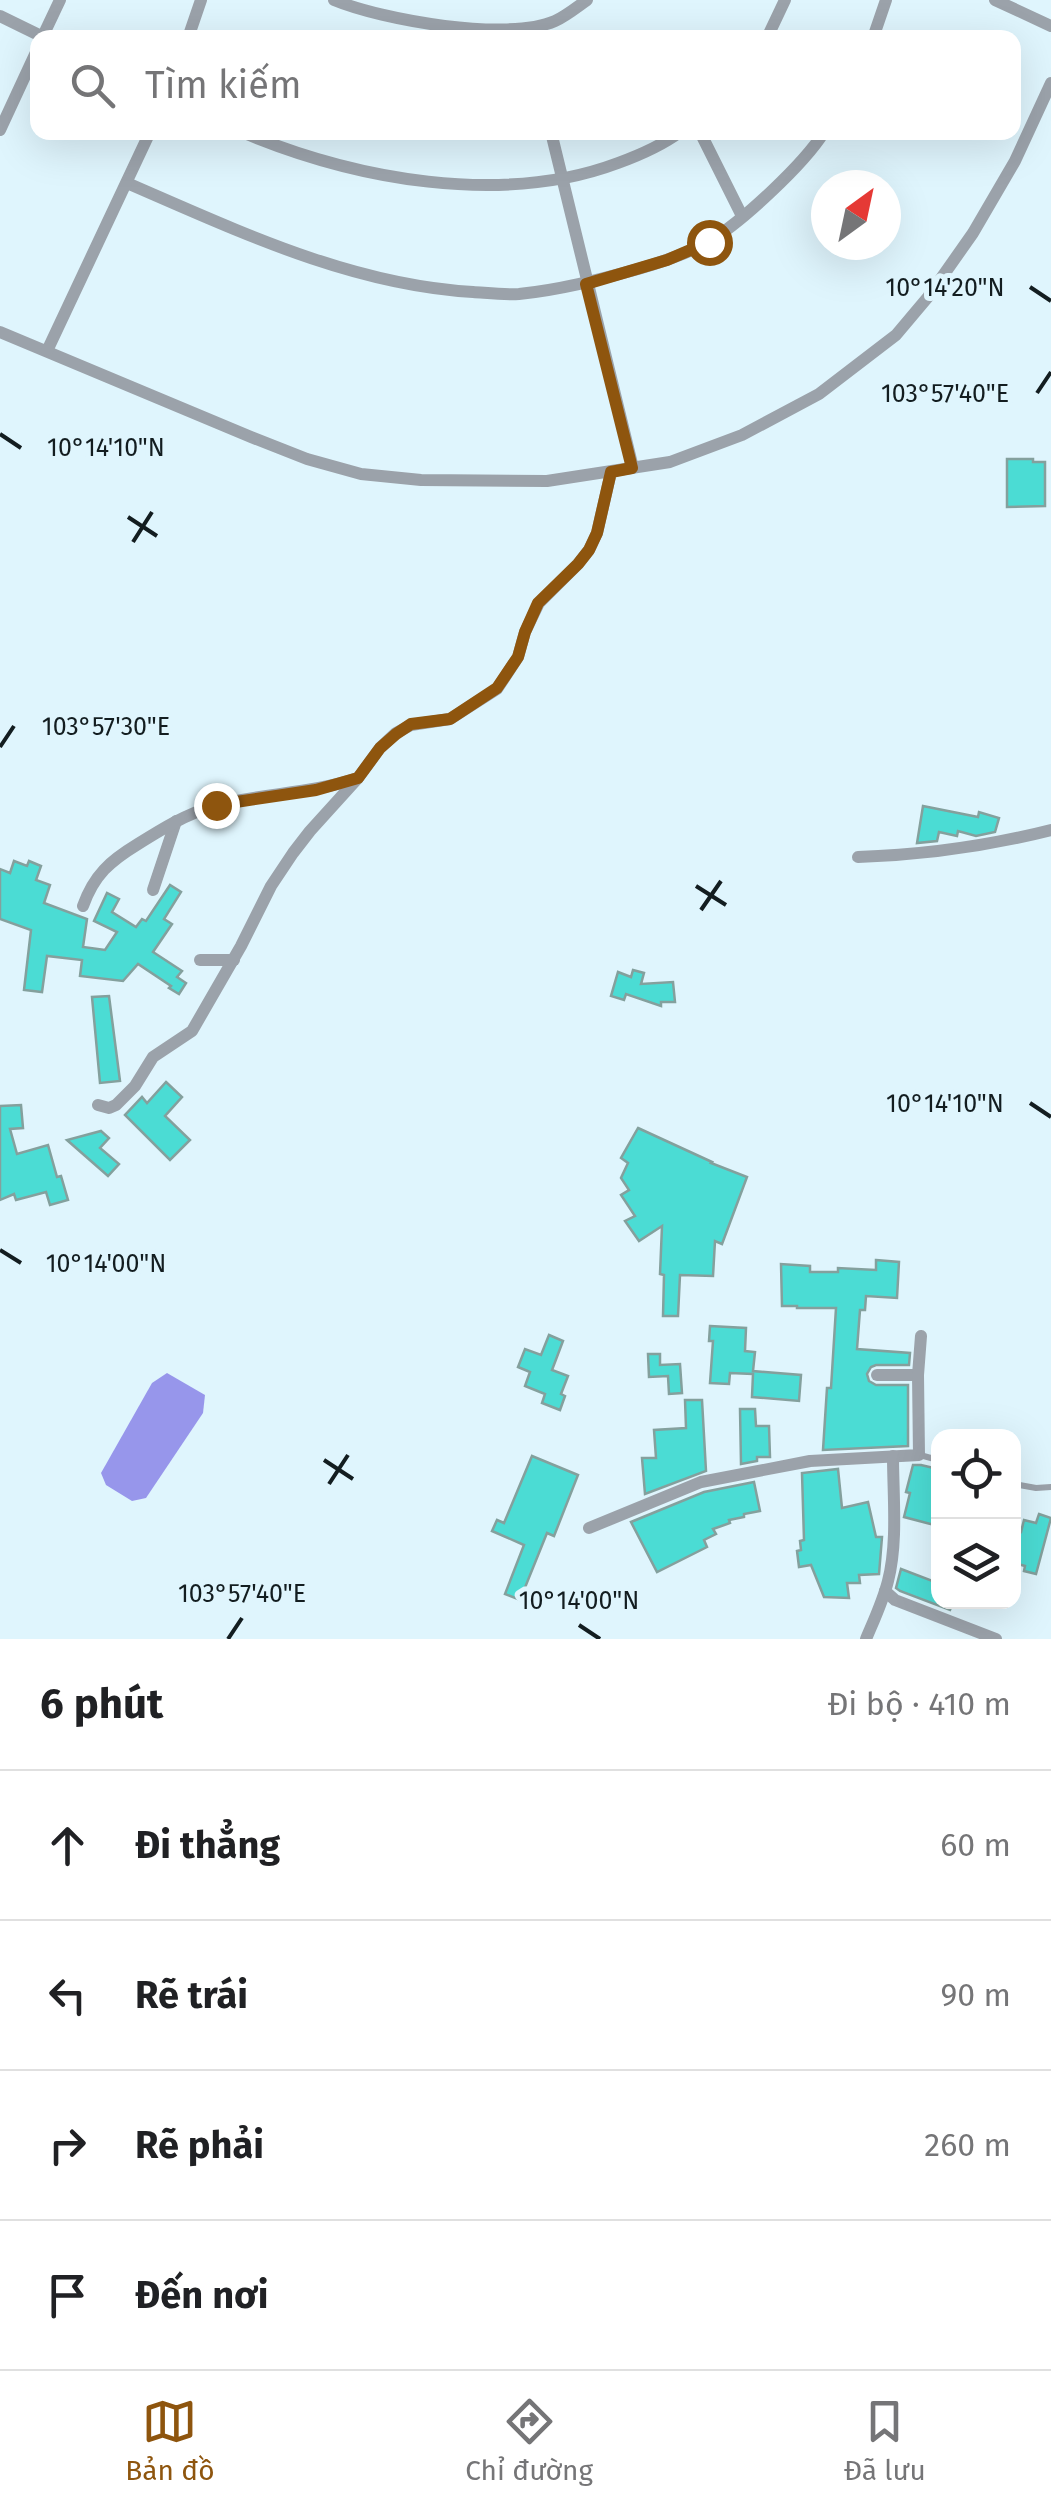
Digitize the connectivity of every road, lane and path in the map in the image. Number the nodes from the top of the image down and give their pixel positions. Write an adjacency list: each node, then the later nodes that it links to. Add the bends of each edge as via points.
1 (60, 0): 10 (street)
2 (201, 0): 11 (street)
3 (334, 0): 12 (street, via 402,19)
4 (588, 0): 13 (street)
5 (786, 0): 14 (street)
6 (886, 0): 15 (street)
7 (995, 0): 9 (street)
8 (0, 16): 16 (street)
9 (1051, 26)
10 (46, 30)
11 (191, 30)
12 (486, 30)
13 (534, 30)
14 (771, 30)
15 (876, 30)
16 (30, 31)
17 (30, 65): 19 (street)
18 (1051, 82): 32 (street, via 1016,162 973,233 896,335 819,394 742,436)
19 (0, 130)
20 (146, 140): 27 (street)
21 (265, 140): 26 (street, via 322,160 433,183)
22 (553, 140): 26 (street)
23 (669, 140): 26 (street)
24 (704, 140): 28 (street)
25 (819, 140): 28 (street)
26 (562, 179): 29 (street)
27 (127, 183): 29 (street, via 256,239 400,283 516,294); 31 (street)
28 (742, 216): 29 (street, via 709,242)
29 (586, 284): 32 (street)
30 (0, 332): 31 (street)
31 (47, 351): 33 (street, via 307,459 361,474 479,482)
32 (632, 468): 33 (street)
33 (611, 472): 34 (street, via 589,550 538,603 518,657 497,688 450,719 411,724 380,748)
34 (358, 778): 35 (street, via 216,805); 41 (street, via 271,886)
35 (176, 821): 38 (street); 39 (street, via 107,866)
36 (1051, 830): 37 (street, via 915,855)
37 (858, 857)
38 (153, 890)
39 (84, 906)
40 (200, 960): 41 (street)
41 (234, 960): 42 (street, via 192,1031 153,1057 116,1105)
42 (98, 1105)
43 (921, 1336): 44 (street)
44 (918, 1374): 45 (street); 46 (street)
45 (877, 1375)
46 (919, 1455): 47 (street); 48 (lane)
47 (893, 1456): 51 (street, via 810,1462 701,1482); 52 (street, via 893,1542)
48 (931, 1458)
49 (1021, 1485): 50 (lane)
50 (1051, 1487)
51 (589, 1528)
52 (885, 1592): 53 (street); 54 (street)
53 (866, 1639)
54 (996, 1639)

